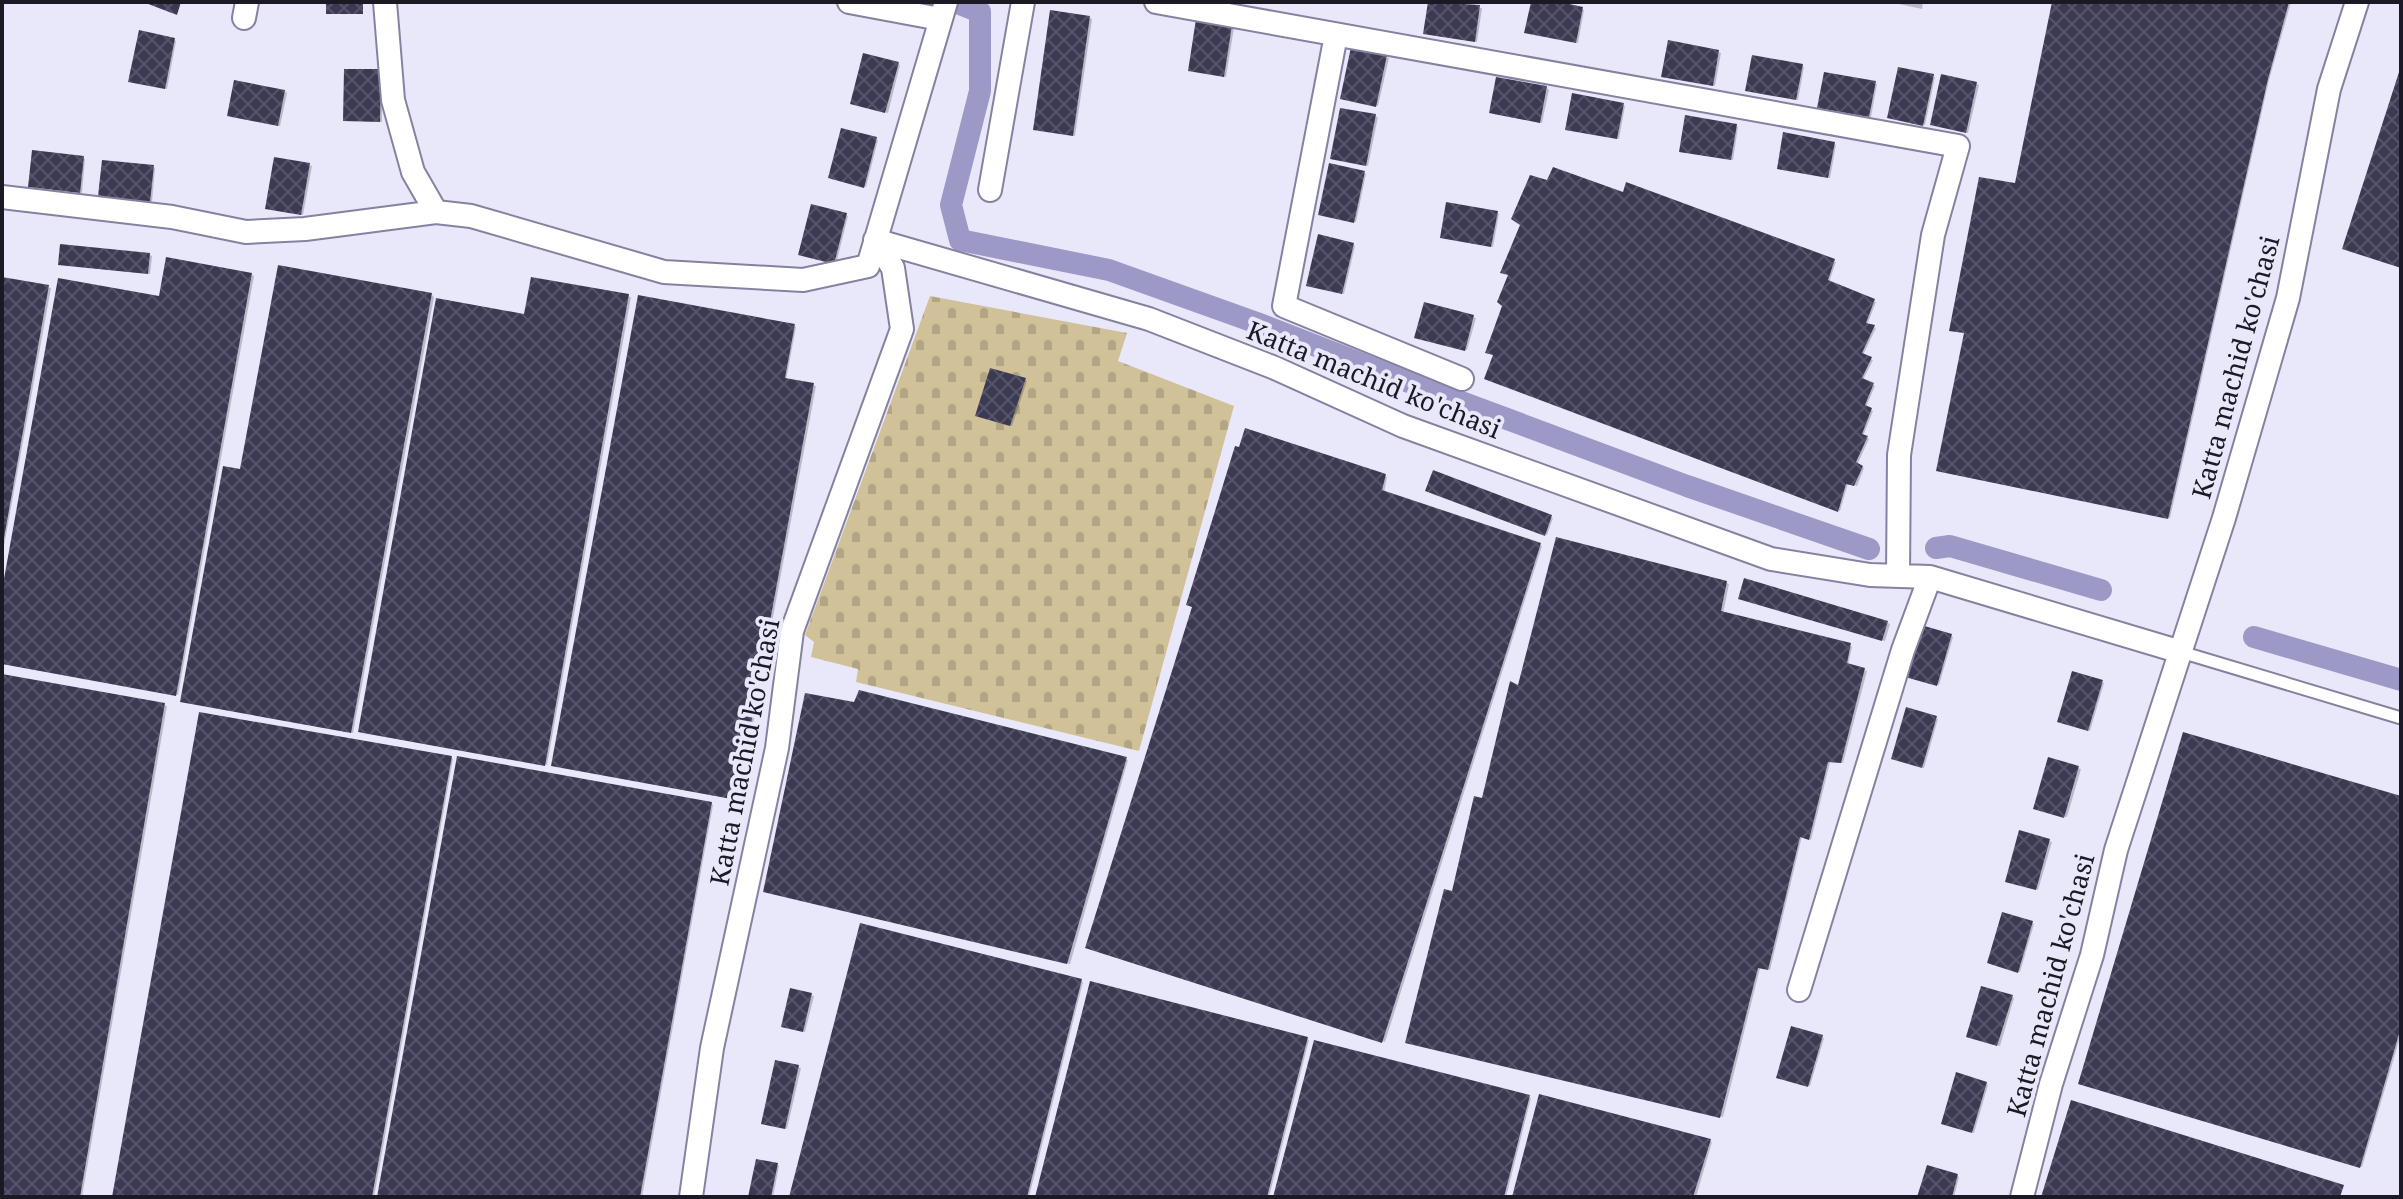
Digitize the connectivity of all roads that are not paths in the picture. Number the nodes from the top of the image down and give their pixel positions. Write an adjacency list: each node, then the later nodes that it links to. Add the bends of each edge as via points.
1 (385, 2): 10 (street, via 393,100 413,172)
2 (849, 2): 6 (street)
3 (1023, 2): 8 (street)
4 (1156, 2): 7 (street)
5 (2357, 2): 15 (street, Katta machid ko'chasi, via 2329,89 2288,298)
6 (943, 11): 11 (street)
7 (1336, 35): 12 (street, Katta machid ko'chasi, via 1284,306); 13 (street, via 1958,146 1933,235 1899,455)
8 (990, 190)
9 (2, 197): 10 (street, via 172,217 246,232)
10 (436, 212): 11 (street, via 471,216 664,272 803,280 868,266)
11 (875, 240): 13 (street, Katta machid ko'chasi, via 1149,319 1403,426 1771,559); 18 (street, Katta machid ko'chasi, via 893,268 902,329 792,631 777,748 712,1048)
12 (1462, 379)
13 (1898, 576): 14 (street, Katta machid ko'chasi)
14 (1930, 577): 15 (street, Katta machid ko'chasi); 17 (street)
15 (2181, 652): 16 (lane); 19 (street, Katta machid ko'chasi, via 2116,850 2092,955)
16 (2401, 718)
17 (1799, 990)
18 (691, 1197)
19 (2022, 1197)

